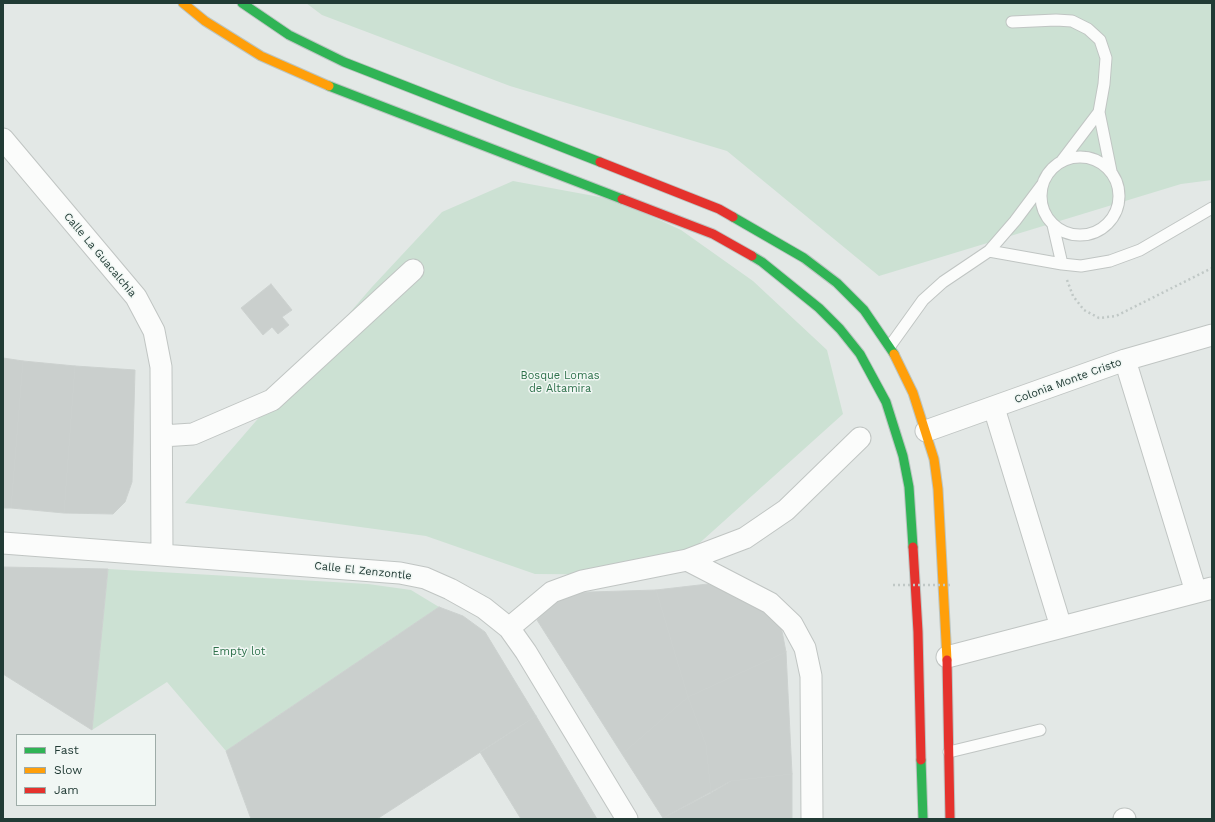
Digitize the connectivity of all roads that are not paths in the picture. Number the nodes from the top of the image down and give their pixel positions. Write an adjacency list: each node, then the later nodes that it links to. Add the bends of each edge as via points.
1 (183, 3): 32 (highway, via 205,21 261,56 334,88 713,234 762,262 819,308 840,329 860,354 886,402 904,456 909,487 918,632)
2 (242, 3): 15 (highway, via 289,35 344,62 719,209 804,258 837,284 864,310)
3 (1012, 22): 4 (lane, via 1072,21 1088,29 1100,40 1106,58)
4 (1099, 112): 6 (lane); 7 (lane)
5 (3, 139): 19 (street, Calle La Guacalchia, via 140,304 154,331 161,367)
6 (1060, 162): 7 (lane, via 1076,157 1090,158 1102,163); 8 (lane, via 1050,171)
7 (1111, 171): 10 (lane, via 1120,196 1115,214 1107,225 1095,232 1077,235 1064,232)
8 (1043, 183): 10 (lane, via 1041,196 1045,213); 11 (lane, via 1016,221)
9 (1212, 208): 12 (lane, via 1140,250 1110,261 1081,266)
10 (1053, 225): 12 (lane)
11 (988, 251): 12 (lane); 15 (lane, via 943,282 923,300)
12 (1062, 264)
13 (413, 270): 19 (street, via 272,400 194,434)
14 (1212, 335): 16 (street, Colonia Monte Cristo)
15 (890, 346): 18 (highway, via 913,393)
16 (1125, 360): 17 (street, Colonia Monte Cristo); 24 (street)
17 (994, 408): 18 (street, Colonia Monte Cristo); 25 (street)
18 (926, 431): 27 (highway, via 934,459 938,489)
19 (162, 436): 22 (street, Calle La Guacalchia)
20 (860, 438): 23 (street, via 786,510 745,538)
21 (3, 543): 22 (street, Calle El Zenzontle)
22 (162, 554): 26 (street, Calle El Zenzontle, via 400,573 425,578 450,588 484,608)
23 (687, 560): 26 (street, via 582,581 552,592); 31 (street, via 770,603 792,624 805,648 812,676)
24 (1204, 590): 25 (street)
25 (1062, 627): 27 (street)
26 (509, 628): 30 (street, Calle El Zenzontle)
27 (946, 657): 29 (highway)
28 (1040, 730): 29 (lane)
29 (948, 752): 33 (highway)
30 (627, 819)
31 (812, 819)
32 (923, 819)
33 (950, 819)

